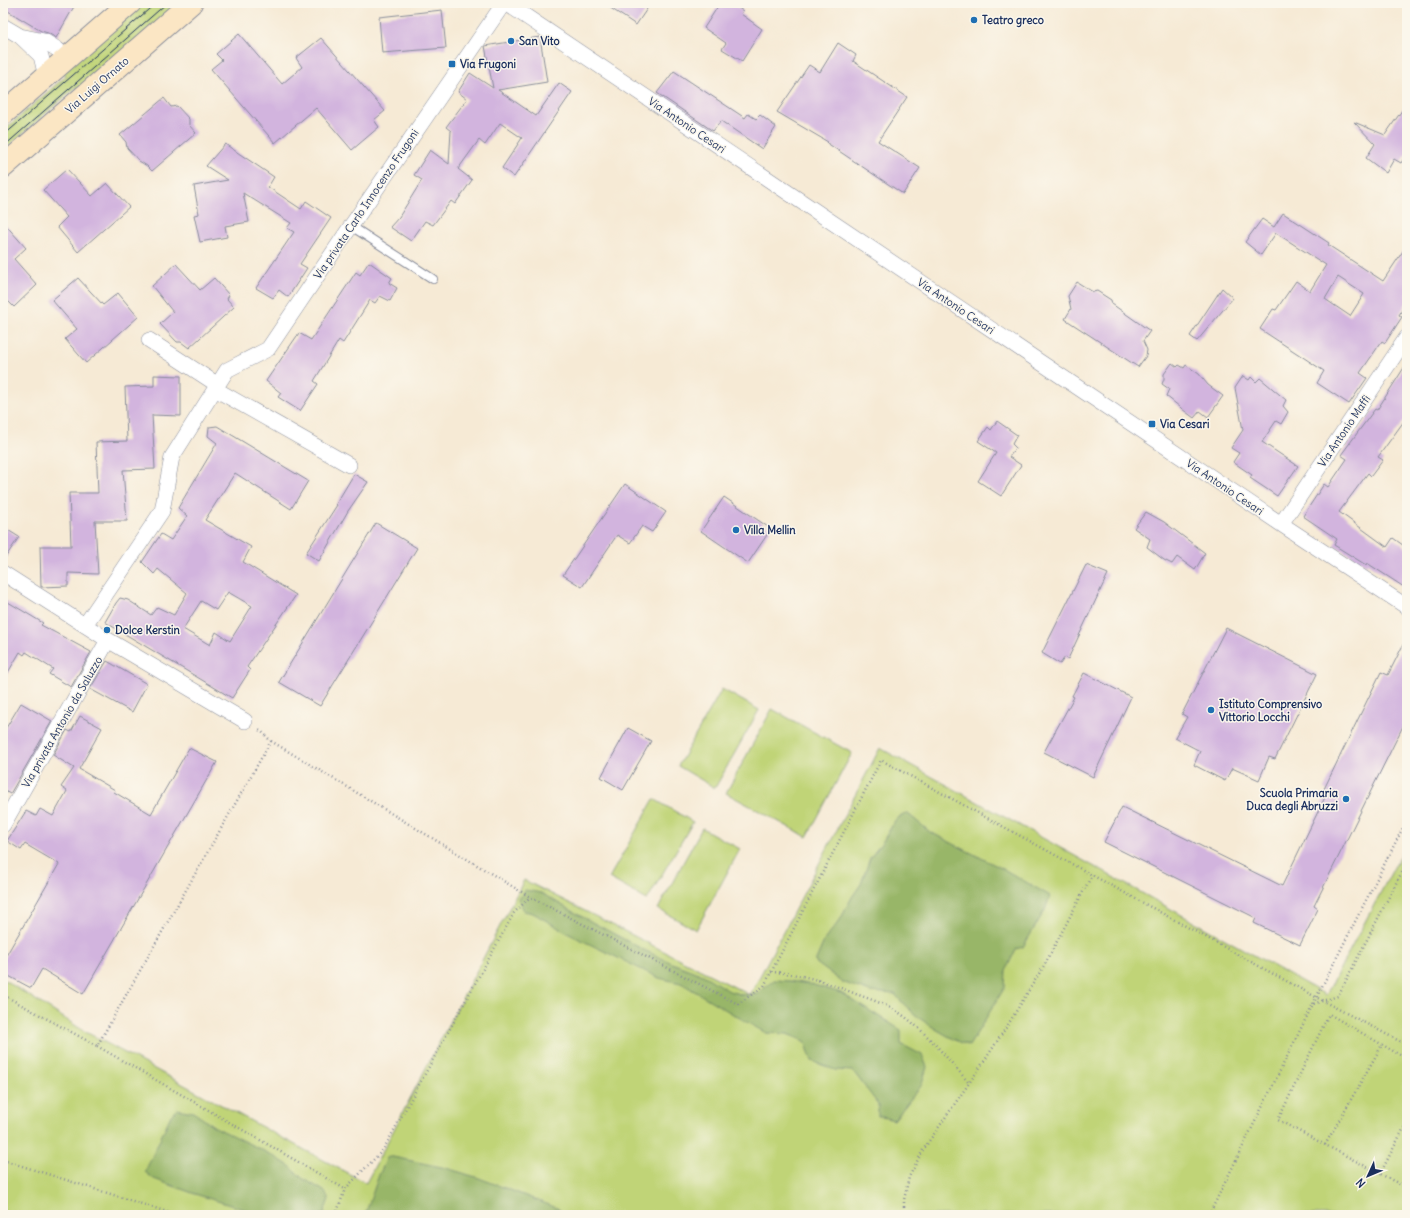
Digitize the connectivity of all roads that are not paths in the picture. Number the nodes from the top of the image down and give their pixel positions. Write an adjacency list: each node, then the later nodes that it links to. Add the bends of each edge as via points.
1 (191, 3): 9 (main road, Via Luigi Ornato)
2 (505, 3): 10 (street, Via privata Carlo Innocenzo Frugoni); 16 (street, Via Antonio Cesari)
3 (120, 8): 6 (main road)
4 (3, 26): 5 (street)
5 (20, 36): 6 (street, via 44,40); 7 (street, via 41,56)
6 (67, 58): 7 (main road)
7 (46, 77): 8 (main road)
8 (3, 114)
9 (3, 168)
10 (351, 226): 11 (lane); 14 (street, Via privata Carlo Innocenzo Frugoni, via 268,349 227,370)
11 (433, 279)
12 (1407, 337): 16 (street, Via Antonio Maffi)
13 (149, 340): 14 (street)
14 (217, 387): 15 (street); 19 (street, Via privata Carlo Innocenzo Frugoni, via 172,457 162,511)
15 (349, 465)
16 (1281, 524): 18 (street, Via Antonio Cesari)
17 (4, 577): 19 (street)
18 (1407, 607)
19 (85, 625): 20 (street)
20 (108, 640): 21 (street); 22 (street, Via privata Antonio da Saluzzo)
21 (245, 722)
22 (3, 825)

